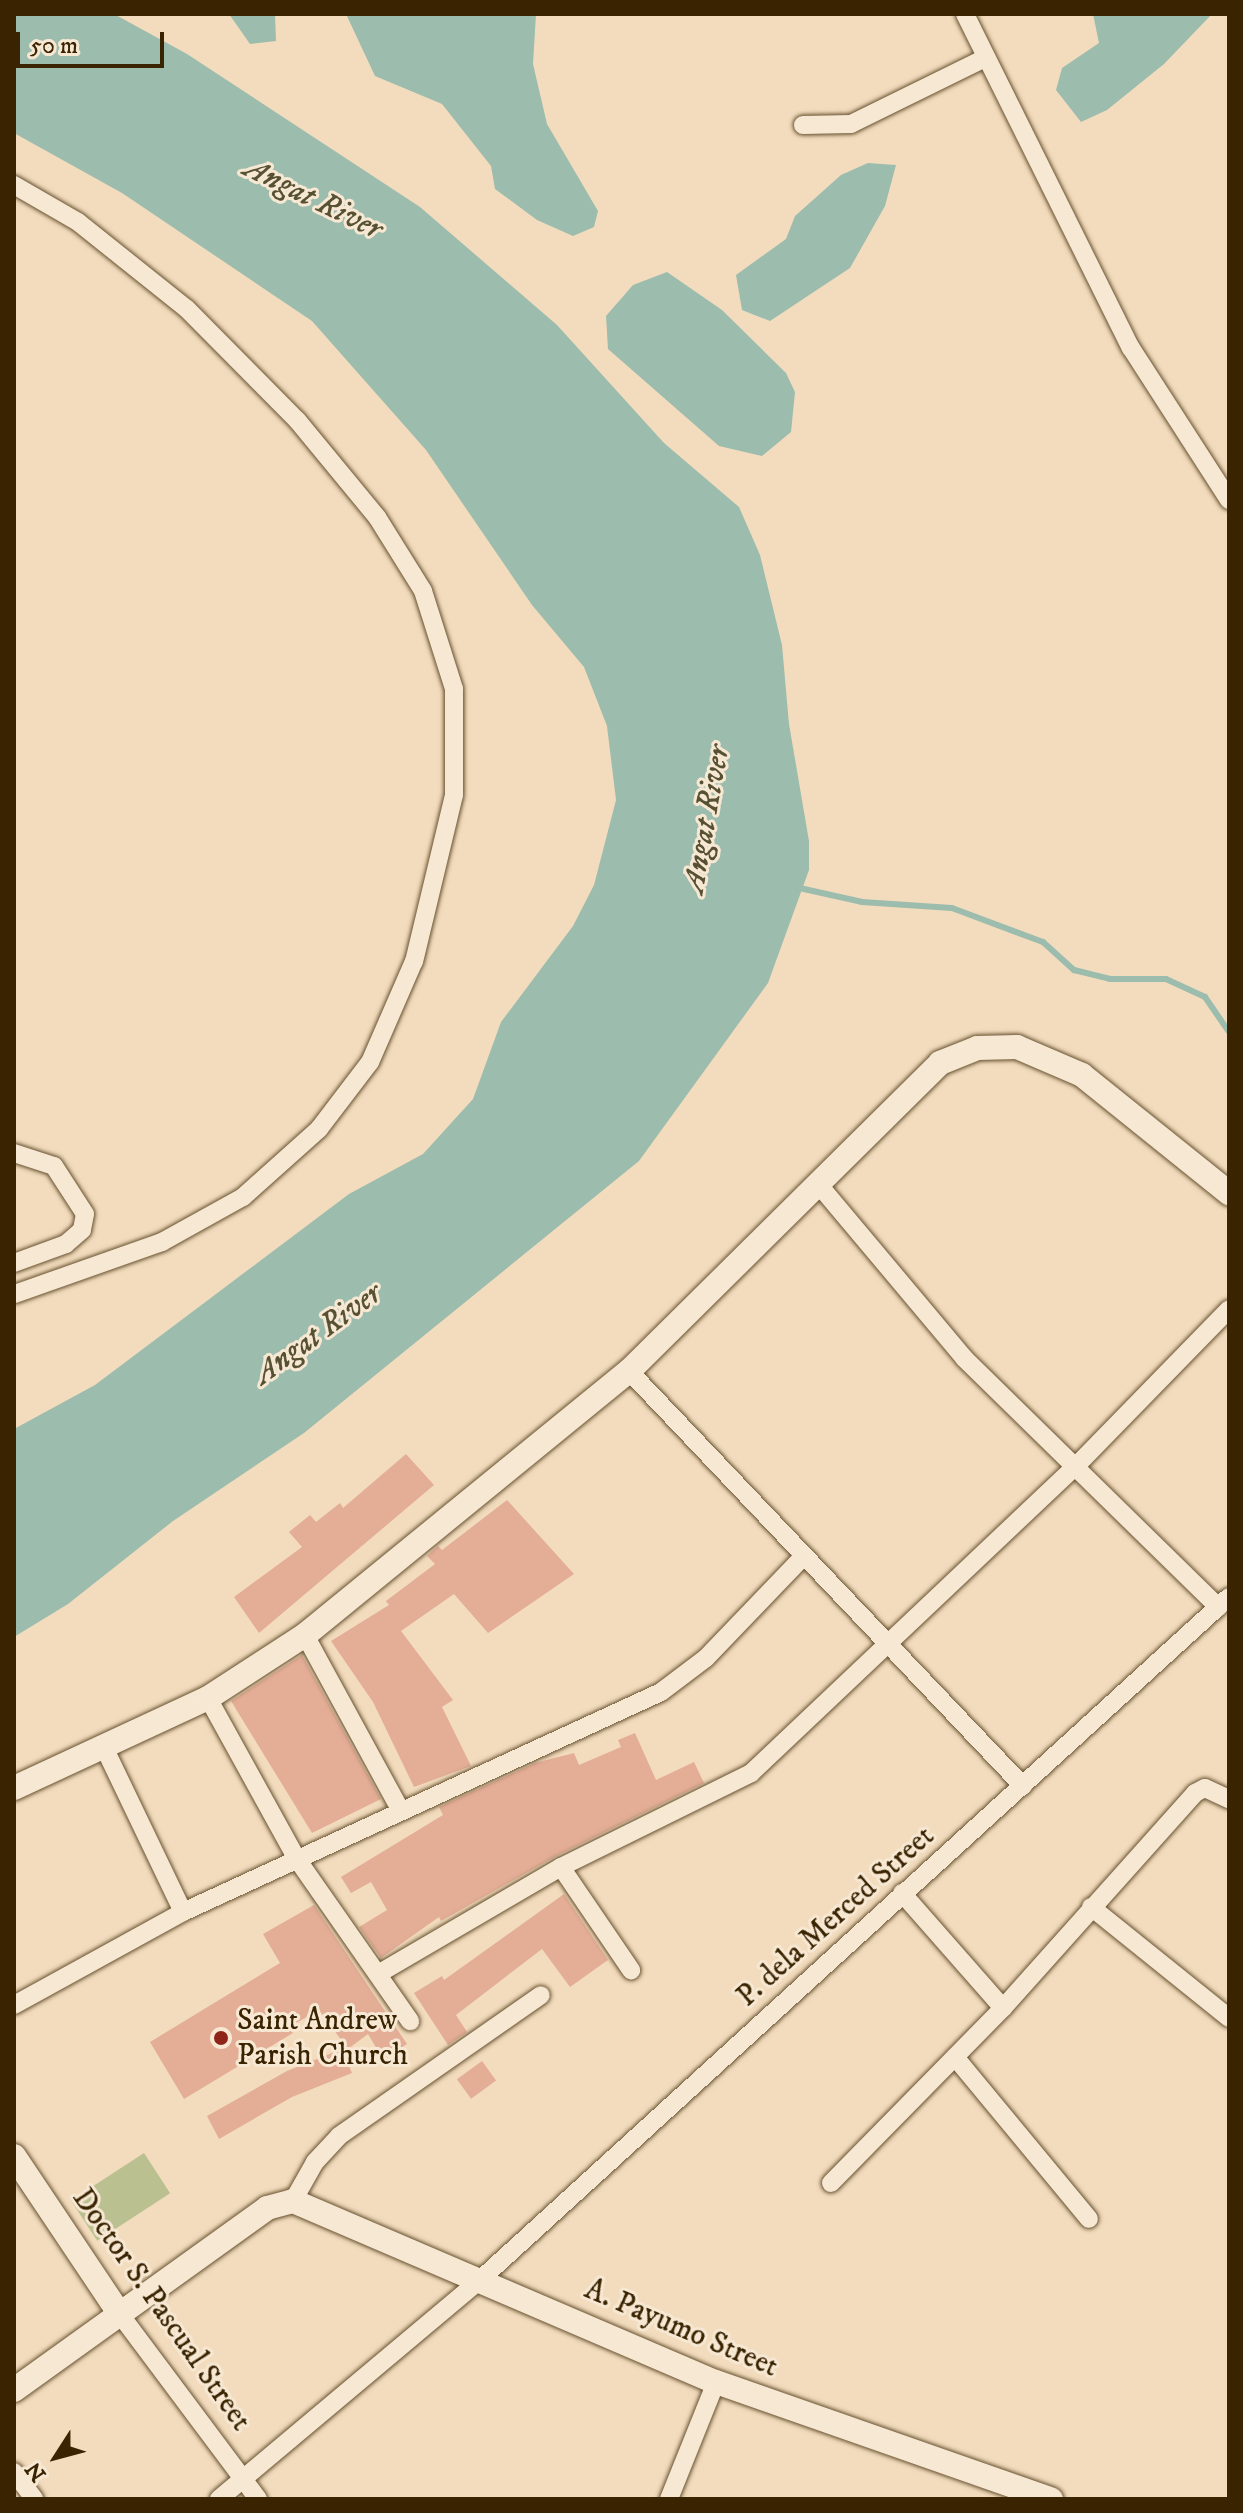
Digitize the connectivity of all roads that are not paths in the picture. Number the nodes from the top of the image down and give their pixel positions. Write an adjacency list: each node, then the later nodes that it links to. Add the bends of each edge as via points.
1 (965, 14): 2 (street)
2 (985, 58): 3 (street, via 851,124); 5 (street, via 1131,348)
3 (803, 125)
4 (14, 185): 10 (street, via 78,222 187,309 297,420 377,517 423,591 454,689 454,795 414,961 370,1062 319,1129 243,1197 162,1242)
5 (1229, 500)
6 (14, 1153): 9 (street, via 54,1166 85,1214 82,1230 66,1244)
7 (819, 1185): 8 (street, via 940,1063 977,1048 1017,1047 1082,1075); 12 (street); 13 (street, via 964,1358)
8 (1229, 1193)
9 (14, 1263)
10 (14, 1294)
11 (1229, 1309): 13 (street)
12 (629, 1371): 14 (street); 16 (street)
13 (1076, 1466): 15 (street); 17 (street)
14 (803, 1557): 17 (street); 23 (street, via 706,1658 661,1692)
15 (1223, 1602): 20 (street, P. dela Merced Street)
16 (305, 1635): 18 (street); 23 (street)
17 (888, 1645): 20 (street); 25 (street, via 751,1773)
18 (208, 1698): 19 (street); 24 (street)
19 (103, 1745): 21 (street); 28 (street)
20 (1023, 1786): 26 (street, P. dela Merced Street)
21 (14, 1788)
22 (1229, 1799): 27 (street, via 1205,1788 1195,1793)
23 (400, 1809): 24 (street)
24 (297, 1859): 28 (street); 30 (street)
25 (561, 1867): 29 (street); 30 (street)
26 (902, 1893): 33 (street); 41 (street, P. dela Merced Street)
27 (1091, 1907): 33 (street); 34 (street)
28 (183, 1912): 32 (street)
29 (631, 1970)
30 (378, 1974): 35 (street)
31 (541, 1995): 39 (street, via 339,2136 315,2162)
32 (14, 2005)
33 (1003, 2008): 36 (street)
34 (1229, 2018)
35 (410, 2021)
36 (955, 2057): 38 (street); 40 (street)
37 (14, 2156): 42 (street, Doctor S. Pascual Street)
38 (831, 2183)
39 (293, 2201): 41 (street, A. Payumo Street); 42 (street, via 267,2208)
40 (1089, 2219)
41 (481, 2279): 43 (street, A. Payumo Street); 46 (street, P. dela Merced Street)
42 (119, 2313): 44 (street); 46 (street, Doctor S. Pascual Street)
43 (716, 2382): 50 (street); 51 (street, A. Payumo Street)
44 (14, 2390)
45 (14, 2472): 47 (street)
46 (241, 2479): 48 (street, P. dela Merced Street); 49 (street, Doctor S. Pascual Street)
47 (34, 2499)
48 (219, 2499)
49 (258, 2499)
50 (669, 2499)
51 (1051, 2499)

